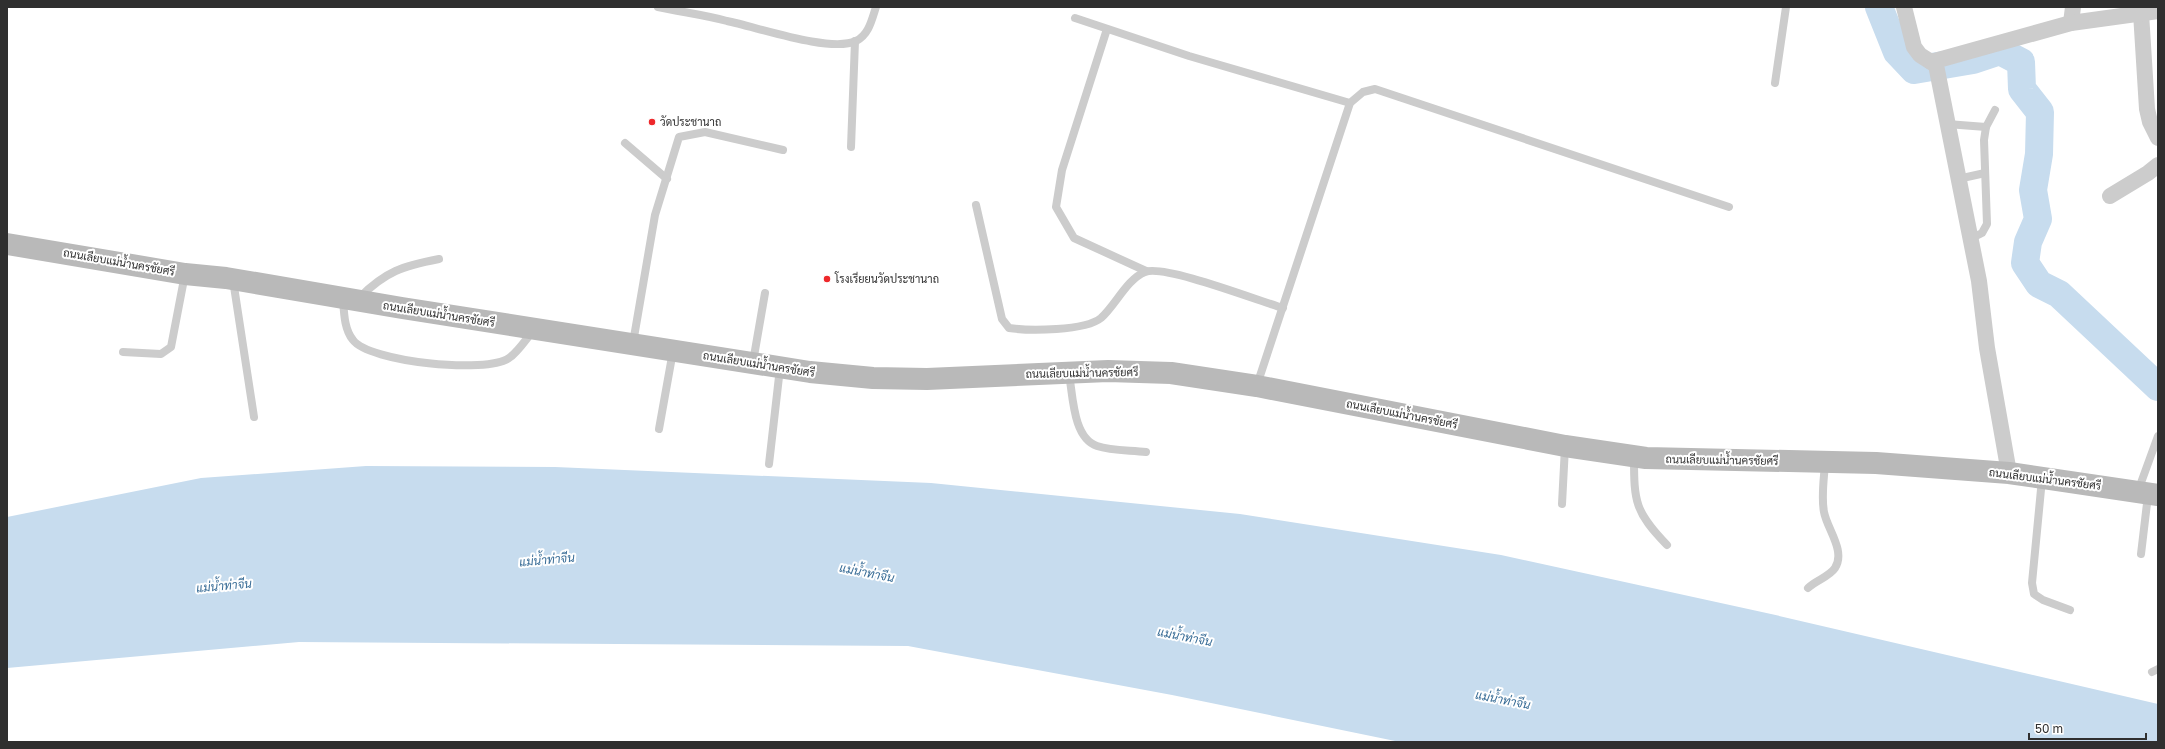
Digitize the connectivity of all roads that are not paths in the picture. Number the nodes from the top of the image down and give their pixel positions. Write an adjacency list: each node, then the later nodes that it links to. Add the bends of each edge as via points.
1 (658, 7): 10 (lane, via 805,40 842,44)
2 (876, 7): 10 (lane, via 866,32)
3 (1786, 7): 12 (lane)
4 (1904, 7): 11 (street, via 1914,47 1920,55)
5 (2073, 7): 8 (street)
6 (2153, 11): 8 (street); 17 (street, via 2147,109)
7 (1075, 18): 9 (lane)
8 (2071, 23): 11 (street)
9 (1107, 29): 13 (lane); 31 (lane, via 1062,170 1056,207 1074,238)
10 (855, 41): 19 (lane)
11 (1933, 63): 15 (street, via 1940,81)
12 (1775, 83)
13 (1350, 103): 27 (lane, via 1363,92 1375,90); 36 (lane)
14 (1995, 110): 16 (lane)
15 (1947, 124): 16 (lane); 24 (street)
16 (1986, 127): 22 (lane)
17 (2158, 138)
18 (625, 143): 23 (lane)
19 (851, 147)
20 (783, 150): 23 (lane, via 705,132 695,133 679,137)
21 (2158, 165): 25 (street)
22 (1985, 173): 24 (lane); 28 (lane, via 1988,224 1982,233)
23 (666, 179): 38 (lane, via 655,215)
24 (1958, 179): 28 (street)
25 (2110, 196)
26 (976, 206): 31 (lane, via 1002,318 1008,328 1021,330 1084,326 1101,318 1130,283)
27 (1729, 207)
28 (1970, 239): 53 (street, via 1979,281 1987,348)
29 (7, 244): 32 (main road, ถนนเลียบแม่น้ำนครชัยศรี)
30 (439, 259): 35 (lane, via 396,270)
31 (1146, 271): 36 (lane, via 1171,272)
32 (185, 274): 33 (main road, ถนนเลียบแม่น้ำนครชัยศรี); 40 (lane, via 171,347 161,354)
33 (233, 279): 35 (main road, ถนนเลียบแม่น้ำนครชัยศรี); 45 (lane)
34 (765, 294): 41 (lane)
35 (350, 299): 37 (main road, ถนนเลียบแม่น้ำนครชัยศรี); 37 (lane, via 345,322 352,340 361,348 377,354 406,360 455,366 485,366 509,359)
36 (1283, 308): 44 (lane)
37 (535, 328): 38 (main road, ถนนเลียบแม่น้ำนครชัยศรี)
38 (633, 344): 39 (main road, ถนนเลียบแม่น้ำนครชัยศรี)
39 (673, 351): 41 (main road, ถนนเลียบแม่น้ำนครชัยศรี); 46 (lane)
40 (123, 352)
41 (753, 363): 42 (main road, ถนนเลียบแม่น้ำนครชัยศรี)
42 (780, 368): 43 (main road, ถนนเลียบแม่น้ำนครชัยศรี, via 865,377 920,378); 52 (lane)
43 (1068, 372): 44 (main road, ถนนเลียบแม่น้ำนครชัยศรี, via 1171,373); 49 (lane, via 1079,428 1085,439 1097,446)
44 (1257, 386): 48 (main road, ถนนเลียบแม่น้ำนครชัยศรี)
45 (254, 417)
46 (659, 429)
47 (2158, 436): 55 (lane)
48 (1565, 446): 50 (main road, ถนนเลียบแม่น้ำนครชัยศรี); 56 (lane)
49 (1146, 452)
50 (1634, 457): 51 (main road, ถนนเลียบแม่น้ำนครชัยศรี, via 1696,461); 57 (lane, via 1637,504 1650,527)
51 (1825, 462): 53 (main road, ถนนเลียบแม่น้ำนครชัยศรี); 59 (lane, via 1824,511 1836,544 1836,566 1832,572)
52 (769, 464)
53 (2009, 474): 54 (main road, ถนนเลียบแม่น้ำนครชัยศรี)
54 (2042, 478): 55 (main road, ถนนเลียบแม่น้ำนครชัยศรี); 60 (lane, via 2032,583 2034,594)
55 (2148, 493): 58 (lane)
56 (1562, 504)
57 (1667, 545)
58 (2141, 554)
59 (1808, 588)
60 (2070, 610)

